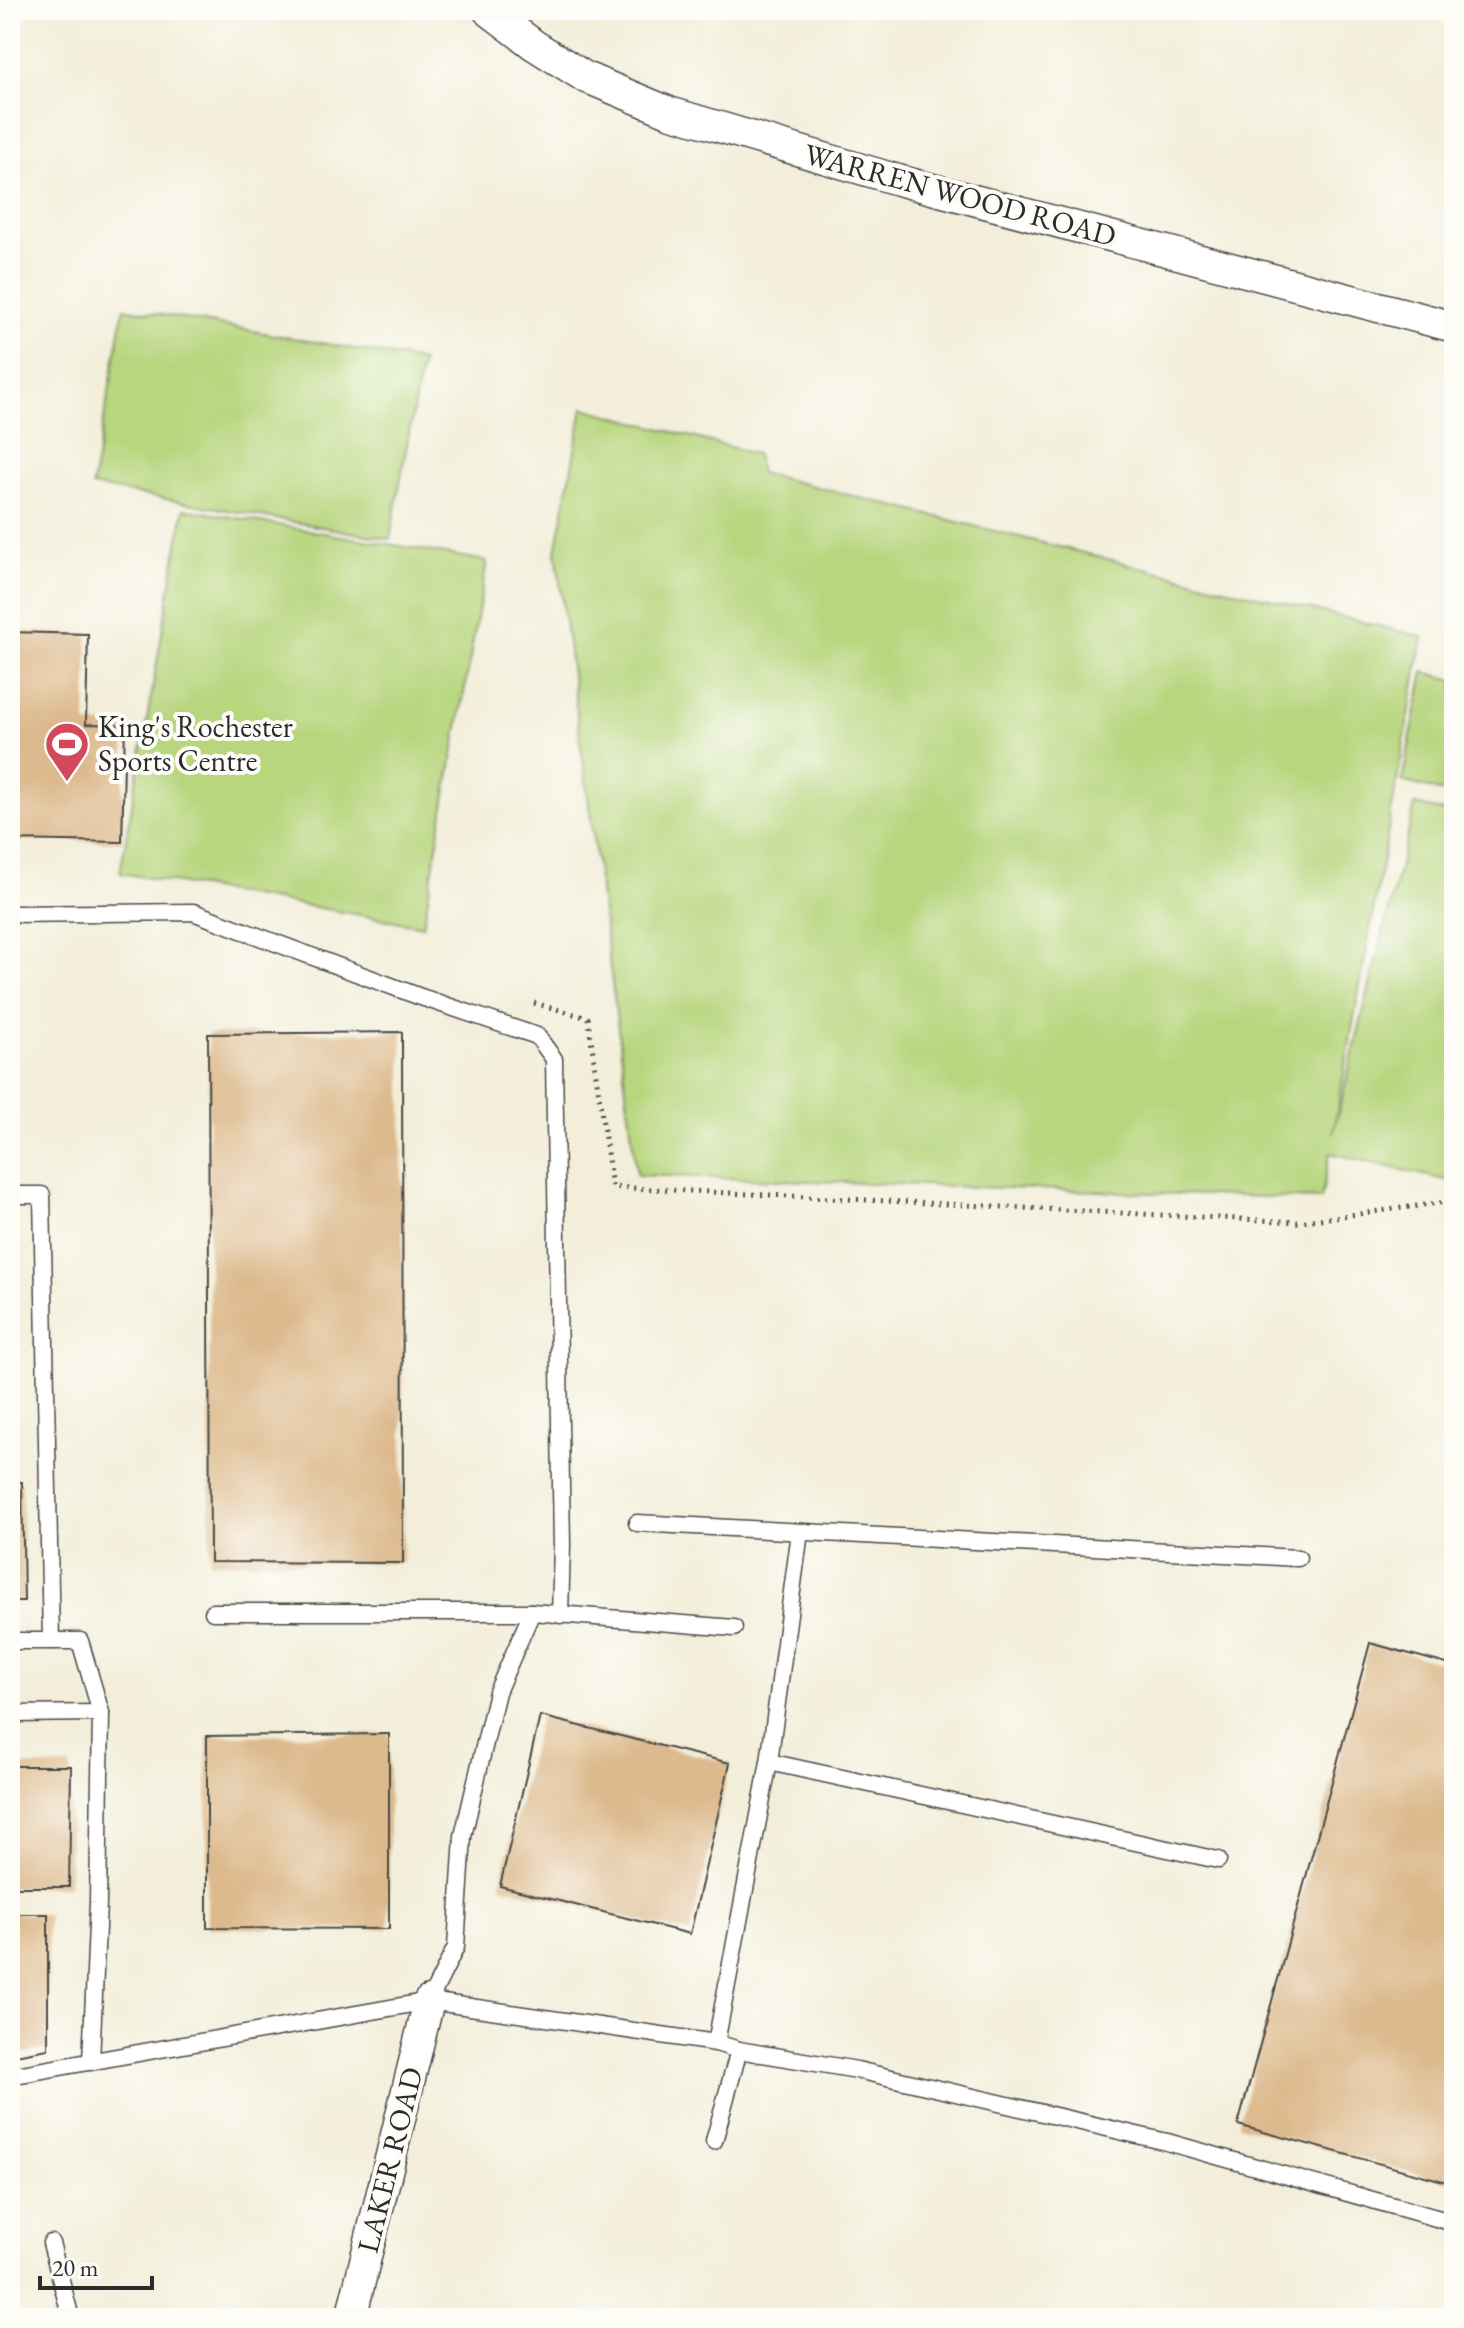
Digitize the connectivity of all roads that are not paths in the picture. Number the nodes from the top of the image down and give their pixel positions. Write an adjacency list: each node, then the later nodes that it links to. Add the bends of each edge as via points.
1 (488, 10): 2 (street, WARREN WOOD ROAD, via 585,77 669,112 898,180)
2 (1454, 327)
3 (10, 914): 10 (lane, via 193,912 537,1036 554,1059)
4 (10, 1195): 13 (lane, via 42,1195)
5 (637, 1523): 6 (lane)
6 (800, 1532): 7 (lane); 16 (lane)
7 (1298, 1558)
8 (213, 1612): 9 (lane)
9 (532, 1612): 10 (lane); 18 (lane, via 497,1692 463,1836 456,1947)
10 (560, 1615): 11 (lane)
11 (734, 1628)
12 (10, 1641): 13 (lane)
13 (51, 1641): 14 (lane, via 80,1641)
14 (101, 1713): 15 (lane); 21 (lane)
15 (10, 1714)
16 (769, 1762): 17 (lane); 19 (lane)
17 (1218, 1860)
18 (429, 2001): 19 (lane); 21 (lane); 27 (street, LAKER ROAD)
19 (716, 2043): 20 (lane)
20 (739, 2050): 23 (lane); 24 (lane, via 857,2070 1167,2142)
21 (91, 2062): 22 (lane)
22 (10, 2076)
23 (714, 2141)
24 (1454, 2223)
25 (51, 2243): 26 (lane)
26 (71, 2318)
27 (351, 2318)

